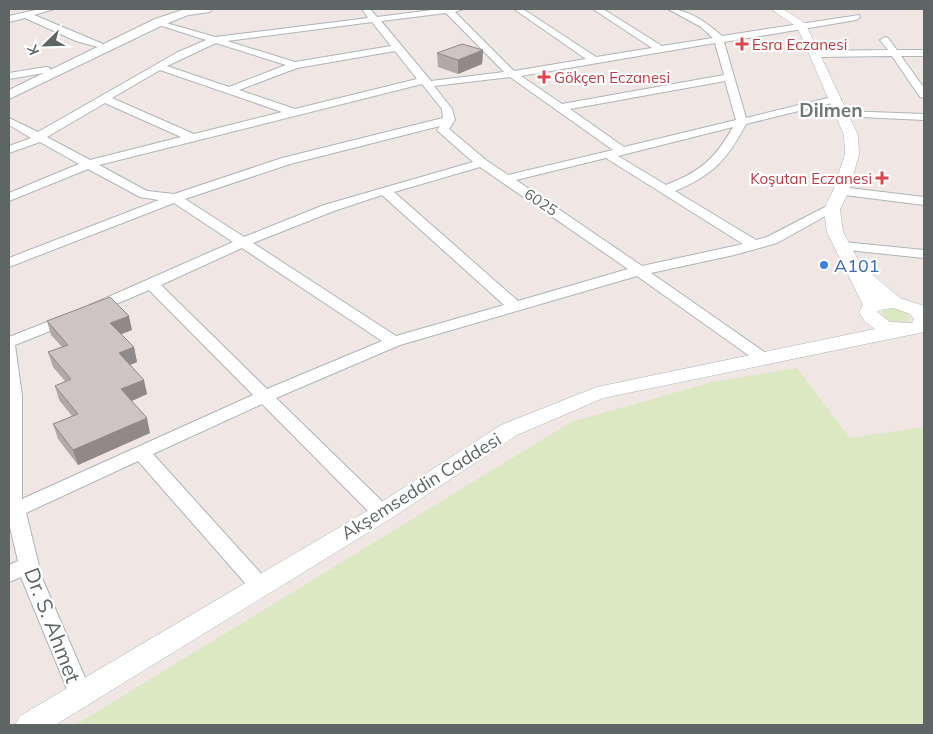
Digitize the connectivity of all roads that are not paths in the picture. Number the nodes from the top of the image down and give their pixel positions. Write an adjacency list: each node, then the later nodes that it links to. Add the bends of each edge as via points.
1 (50, 9): 11 (street)
2 (206, 9): 8 (main road)
3 (451, 9): 10 (street); 28 (street)
4 (518, 9): 24 (street)
5 (597, 9): 20 (street)
6 (672, 9): 16 (street, via 704,25)
7 (776, 9): 14 (street)
8 (189, 11): 9 (main road)
9 (162, 13): 15 (street); 18 (main road); 35 (main road)
10 (370, 14): 15 (street); 19 (street, 6025)
11 (26, 15): 13 (street); 18 (street)
12 (856, 17): 14 (street)
13 (9, 19)
14 (801, 25): 16 (street); 21 (street)
15 (217, 39): 25 (street); 26 (street, via 181,54)
16 (719, 39): 20 (street); 30 (street)
17 (885, 40): 23 (street)
18 (98, 44): 27 (main road)
19 (398, 47): 25 (street); 31 (street, 6025)
20 (660, 49): 24 (street)
21 (816, 54): 23 (street); 38 (street)
22 (924, 54): 23 (street)
23 (896, 55): 32 (street)
24 (594, 60): 28 (street)
25 (295, 65): 34 (street)
26 (160, 68): 34 (street); 37 (street)
27 (46, 70): 29 (street); 33 (main road)
28 (512, 74): 31 (street); 39 (street)
29 (9, 76)
30 (730, 77): 39 (street); 45 (street)
31 (427, 82): 40 (street); 43 (street, 6025, via 447,109)
32 (920, 83): 36 (street)
33 (9, 89)
34 (230, 90): 40 (street)
35 (9, 94)
36 (924, 95)
37 (104, 99): 46 (street); 47 (street)
38 (836, 99): 41 (street); 45 (street)
39 (560, 108): 49 (street)
40 (293, 112): 47 (street)
41 (843, 114): 42 (street); 55 (street, via 851,135 852,154)
42 (924, 117)
43 (449, 120): 51 (street, 6025, via 443,130); 58 (street, via 286,161)
44 (9, 121): 46 (street)
45 (742, 122): 49 (street); 54 (street, via 720,160 699,177)
46 (39, 137): 48 (street); 52 (street)
47 (192, 137): 52 (street)
48 (9, 150)
49 (622, 151): 50 (street)
50 (607, 154): 53 (street); 54 (street)
51 (482, 163): 53 (street, 6025); 56 (street)
52 (89, 164): 57 (street); 58 (street, via 144,194)
53 (506, 179): 67 (street, 6025)
54 (665, 190): 62 (street)
55 (842, 191): 59 (street); 60 (street)
56 (386, 192): 61 (street, via 329,208); 70 (street)
57 (9, 198)
58 (175, 198): 61 (street); 65 (street)
59 (924, 201)
60 (832, 209): 62 (street, via 772,240); 63 (street, via 835,232)
61 (242, 242): 68 (street); 75 (street)
62 (754, 245): 67 (street)
63 (843, 246): 64 (street); 66 (street)
64 (924, 254)
65 (9, 263)
66 (856, 270): 69 (street); 71 (street)
67 (638, 271): 70 (street); 77 (street, 6025)
68 (153, 286): 74 (street); 78 (street)
69 (894, 302): 71 (street); 72 (street, via 910,306)
70 (515, 307): 75 (street)
71 (871, 311): 72 (street, via 882,326); 73 (street)
72 (917, 324): 73 (street, Akşemseddin Caddesi)
73 (852, 338): 77 (street, Akşemseddin Caddesi)
74 (9, 342)
75 (394, 342): 78 (street)
76 (9, 348): 80 (street, Dr. S. Ahmet, via 14,396 12,496)
77 (764, 359): 81 (street, Akşemseddin Caddesi, via 597,393 509,430)
78 (264, 396): 79 (street); 81 (street)
79 (141, 453): 80 (street); 84 (street)
80 (15, 510): 82 (street, Dr. S. Ahmet)
81 (382, 513): 84 (street, Akşemseddin Caddesi)
82 (29, 564): 83 (street); 85 (street, Dr. S. Ahmet)
83 (9, 574)
84 (259, 585): 85 (street, Akşemseddin Caddesi)
85 (80, 694): 86 (street, Akşemseddin Caddesi)
86 (30, 725)

